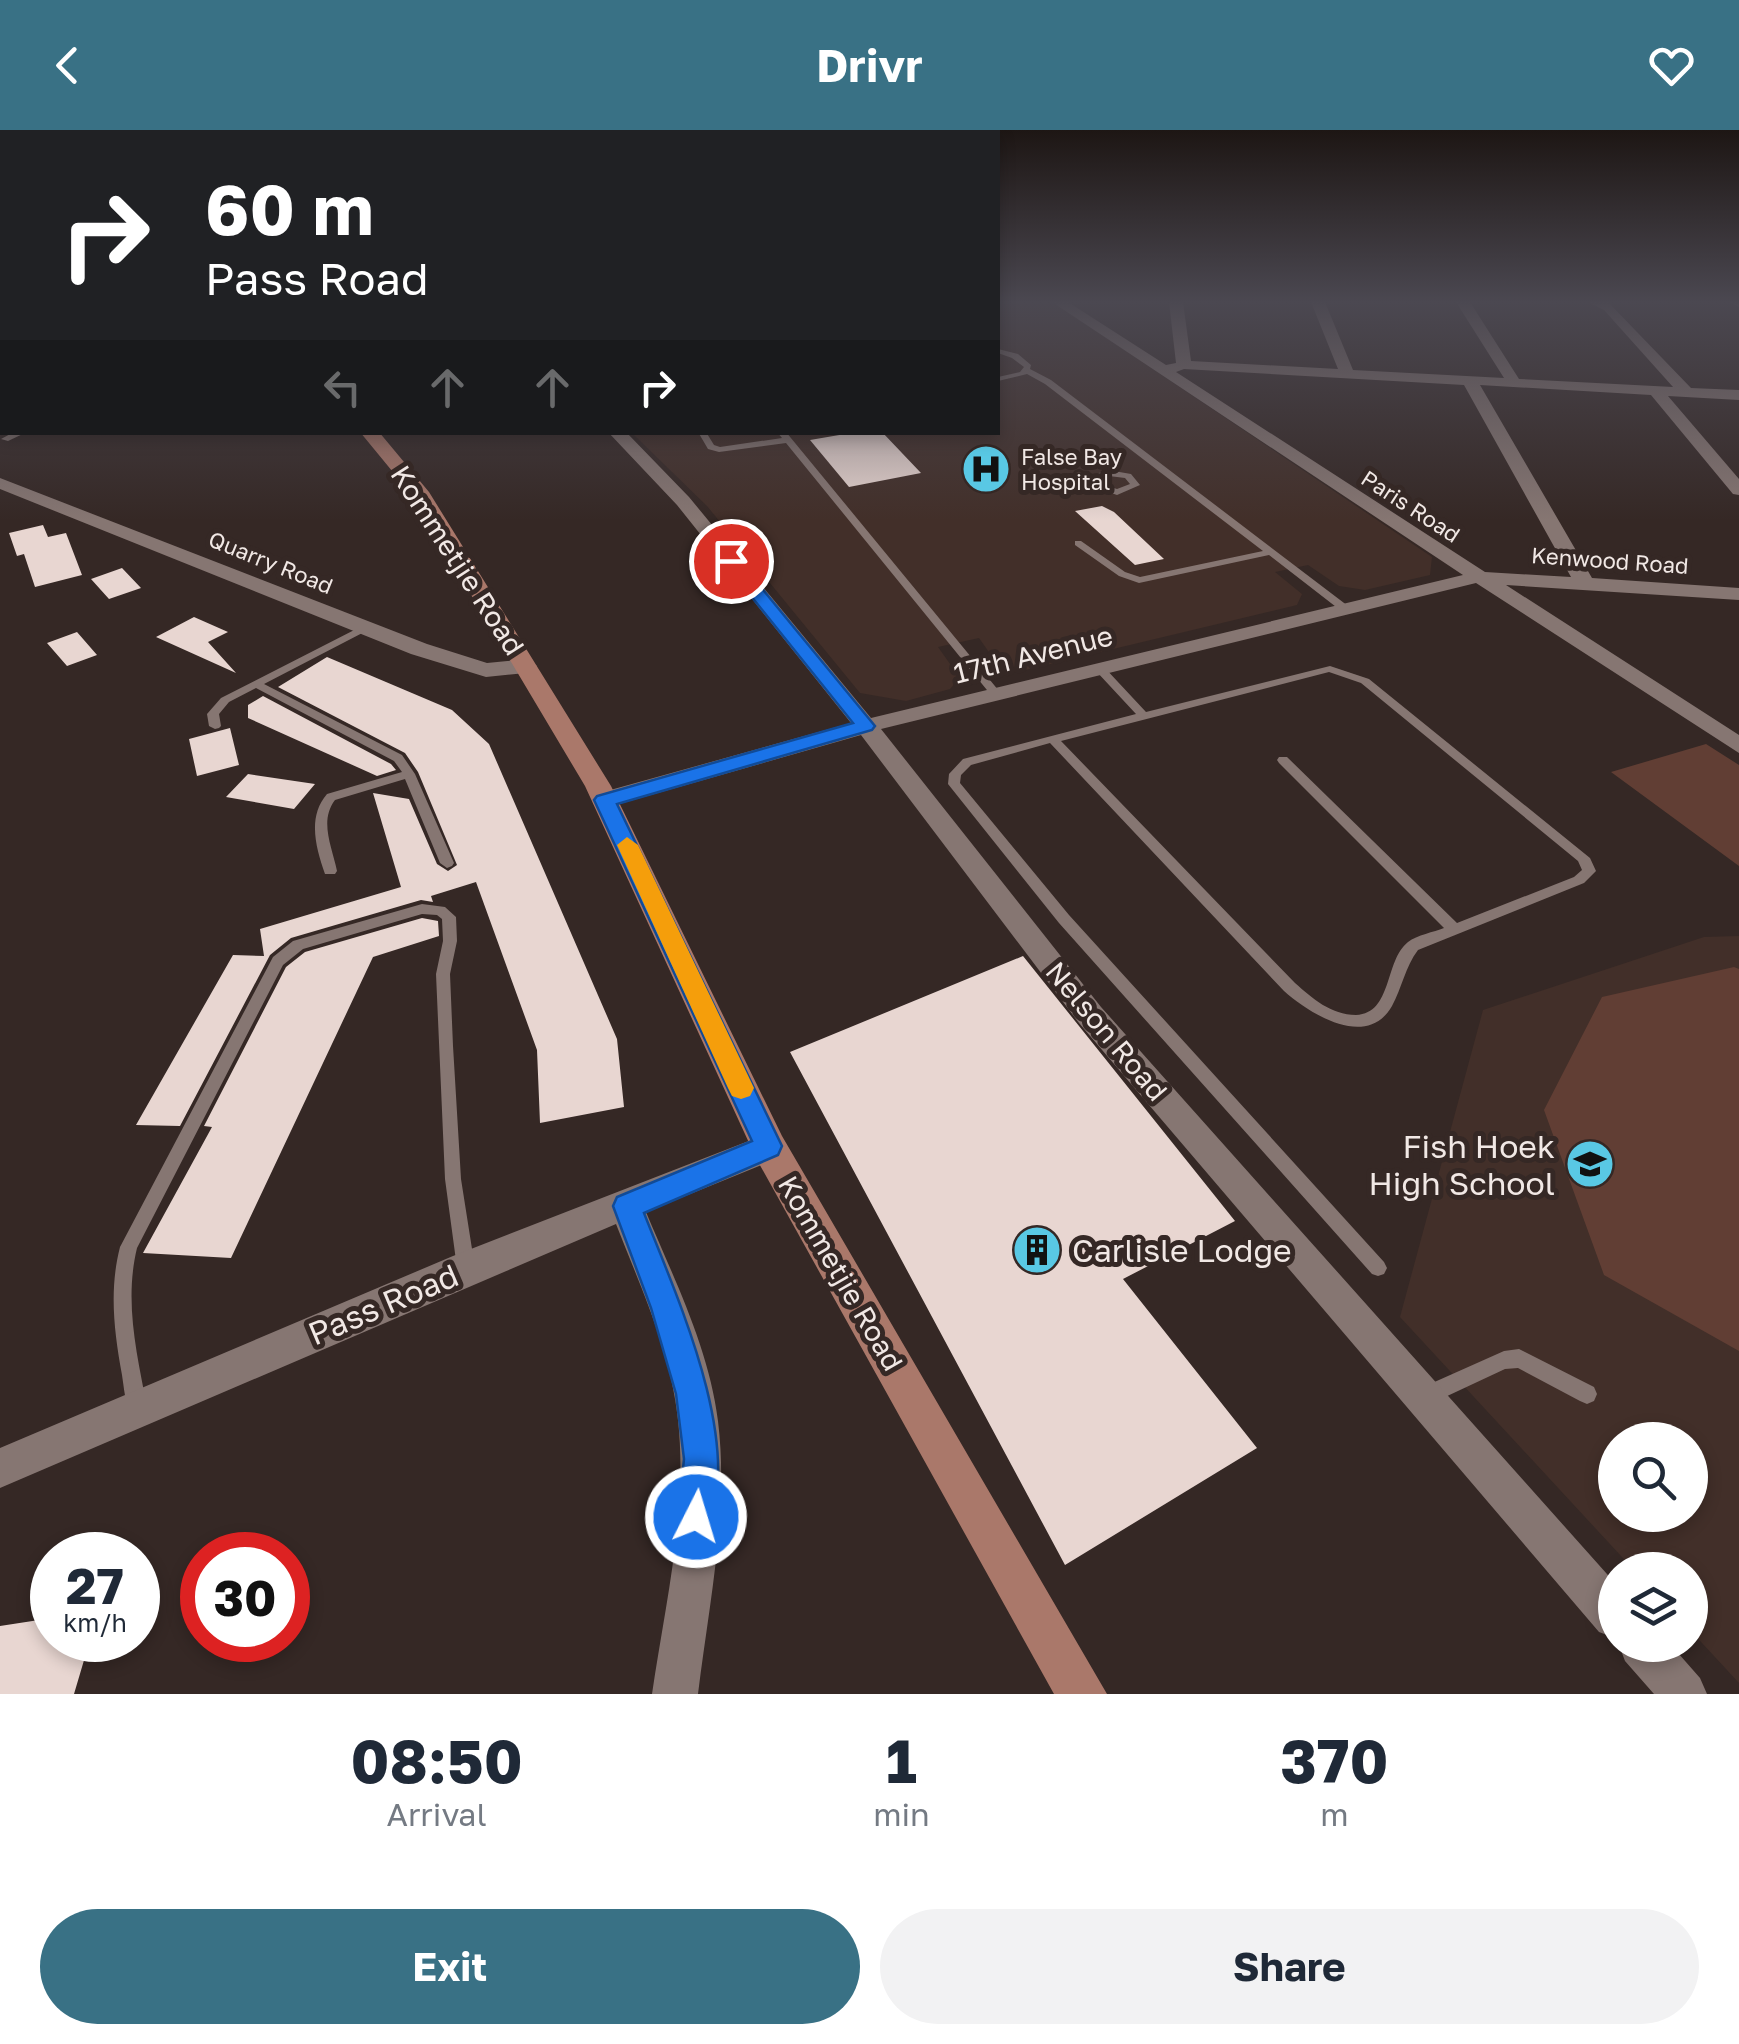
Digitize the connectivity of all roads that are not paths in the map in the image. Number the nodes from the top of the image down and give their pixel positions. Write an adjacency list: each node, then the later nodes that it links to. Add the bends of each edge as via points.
1 (1035, 375): 17 (lane)
2 (1187, 375): 23 (street, Paris Road)
3 (1382, 375): 6 (street)
4 (1510, 375): 7 (street)
5 (1670, 375): 9 (street)
6 (1469, 380): 7 (street); 24 (street)
7 (1514, 382): 8 (street)
8 (1654, 390): 9 (street); 20 (street)
9 (1686, 392): 10 (street)
10 (1739, 395)
11 (14, 435): 16 (lane)
12 (372, 435): 28 (main road, Kommetjie Road, via 419,492)
13 (619, 435): 34 (street, Nelson Road, via 682,501)
14 (704, 435): 15 (lane, via 719,450)
15 (784, 436): 31 (lane)
16 (5, 438)
17 (1164, 472): 18 (lane); 22 (lane)
18 (1133, 478)
19 (0, 483): 27 (street, Quarry Road)
20 (1739, 490)
21 (1078, 543): 22 (lane, via 1139,580)
22 (1271, 552): 26 (lane)
23 (1478, 577): 24 (street, Kenwood Road); 26 (street, 17th Avenue); 35 (street, Paris Road)
24 (1585, 584): 25 (street, Kenwood Road)
25 (1739, 594)
26 (1344, 608): 29 (street, 17th Avenue)
27 (366, 627): 28 (street, Quarry Road, via 474,668); 30 (lane)
28 (526, 666): 41 (main road, Kommetjie Road)
29 (1100, 668): 31 (street, 17th Avenue); 32 (lane)
30 (256, 684): 33 (lane, via 219,704); 40 (lane, via 388,752)
31 (995, 693): 34 (street, 17th Avenue)
32 (1143, 715): 37 (lane); 44 (lane, via 1330,670 1365,681 1588,865 1579,880)
33 (215, 726)
34 (866, 726): 41 (street, 17th Avenue); 50 (street, Nelson Road, via 1090,1015)
35 (1710, 727): 36 (street); 38 (street, Paris Road)
36 (1739, 729)
37 (1053, 739): 44 (lane, via 1278,974 1330,1016 1359,1021 1380,1012 1402,957); 48 (lane, via 968,762 954,774 954,784 1088,948)
38 (1739, 746)
39 (1283, 760): 44 (lane)
40 (409, 774): 42 (lane); 43 (lane, via 324,802 320,816)
41 (605, 800): 45 (main road, Kommetjie Road)
42 (447, 863)
43 (330, 870)
44 (1453, 928)
45 (768, 1146): 46 (street, Pass Road); 56 (main road, Kommetjie Road)
46 (627, 1206): 47 (street, Pass Road); 55 (street, via 687,1369 698,1418 699,1478)
47 (466, 1268): 51 (street, Pass Road); 51 (lane, via 444,1046 449,917 422,909 298,945 278,961 128,1247 121,1293)
48 (1378, 1268)
49 (1587, 1394): 50 (lane, via 1519,1358)
50 (1422, 1397): 53 (street, Nelson Road)
51 (138, 1408): 52 (street, Pass Road)
52 (0, 1468)
53 (1598, 1597)
54 (1656, 1662): 57 (street)
55 (676, 1694)
56 (1082, 1694)
57 (1684, 1694)

